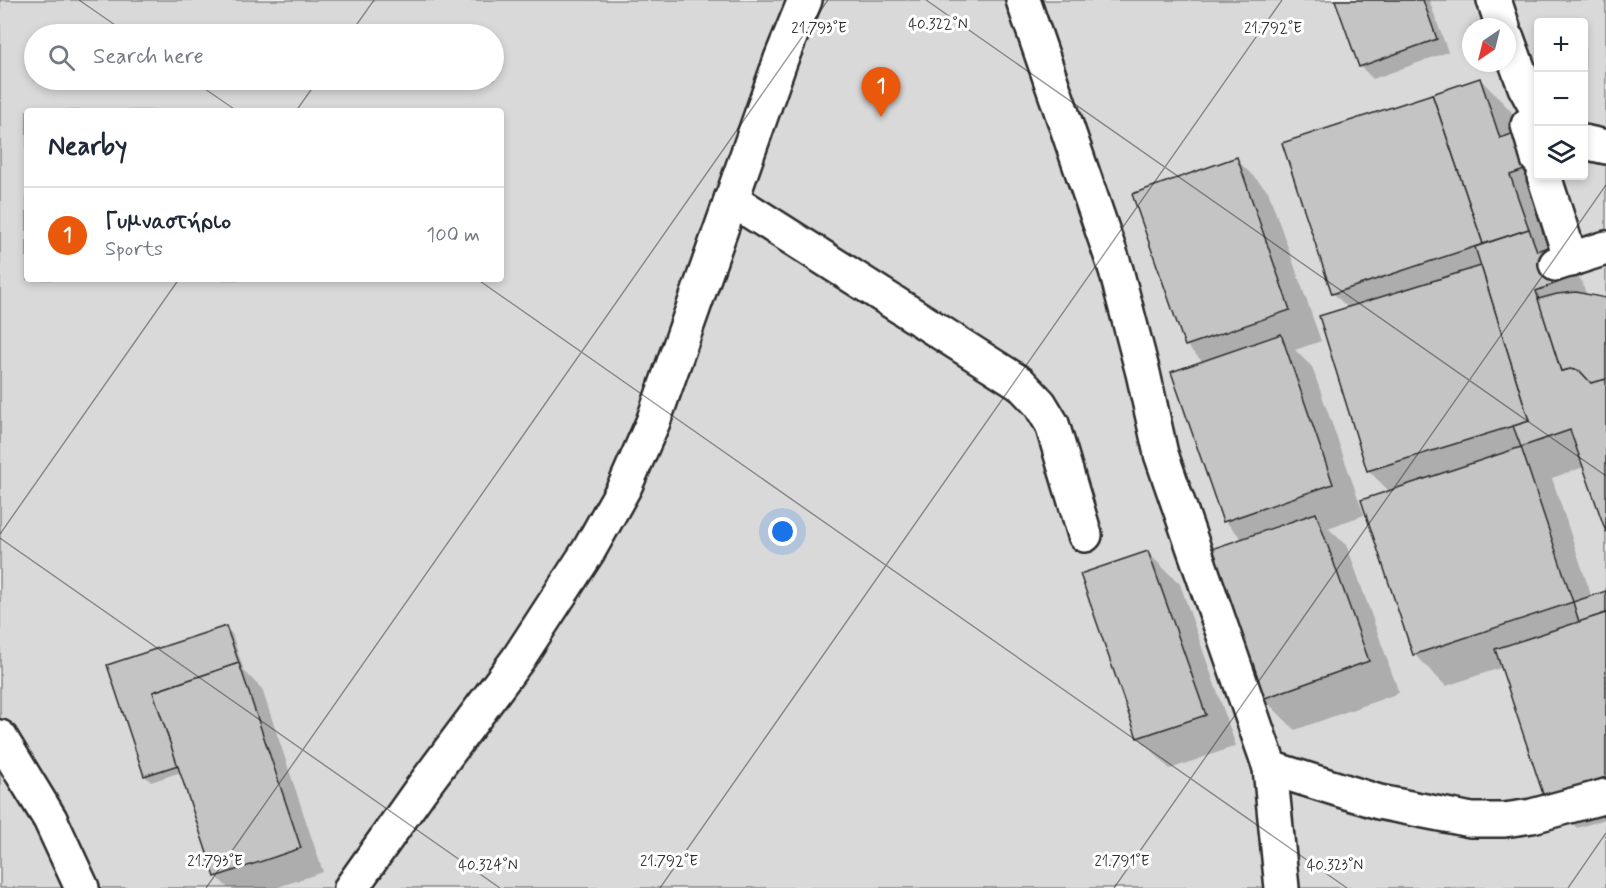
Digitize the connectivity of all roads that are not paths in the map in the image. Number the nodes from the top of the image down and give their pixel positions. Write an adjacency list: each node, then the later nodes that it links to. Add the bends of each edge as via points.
1 (805, 0): 12 (street)
2 (1023, 0): 16 (street, via 1116,270 1161,454)
3 (1494, 0): 4 (street)
4 (1500, 18)
5 (1516, 62): 6 (street)
6 (1534, 102)
7 (1534, 122): 9 (street, via 1528,125)
8 (1588, 143): 10 (street)
9 (1534, 144)
10 (1606, 147)
11 (1545, 180): 13 (street, via 1563,262)
12 (731, 199): 14 (street, via 1020,383 1052,424); 19 (street, via 653,422 625,486 589,550 518,658)
13 (1606, 248)
14 (1085, 535)
15 (0, 737): 18 (street, via 50,819)
16 (1270, 768): 17 (street, via 1378,802 1471,820 1532,816); 20 (street)
17 (1606, 796)
18 (82, 888)
19 (351, 888)
20 (1282, 888)

